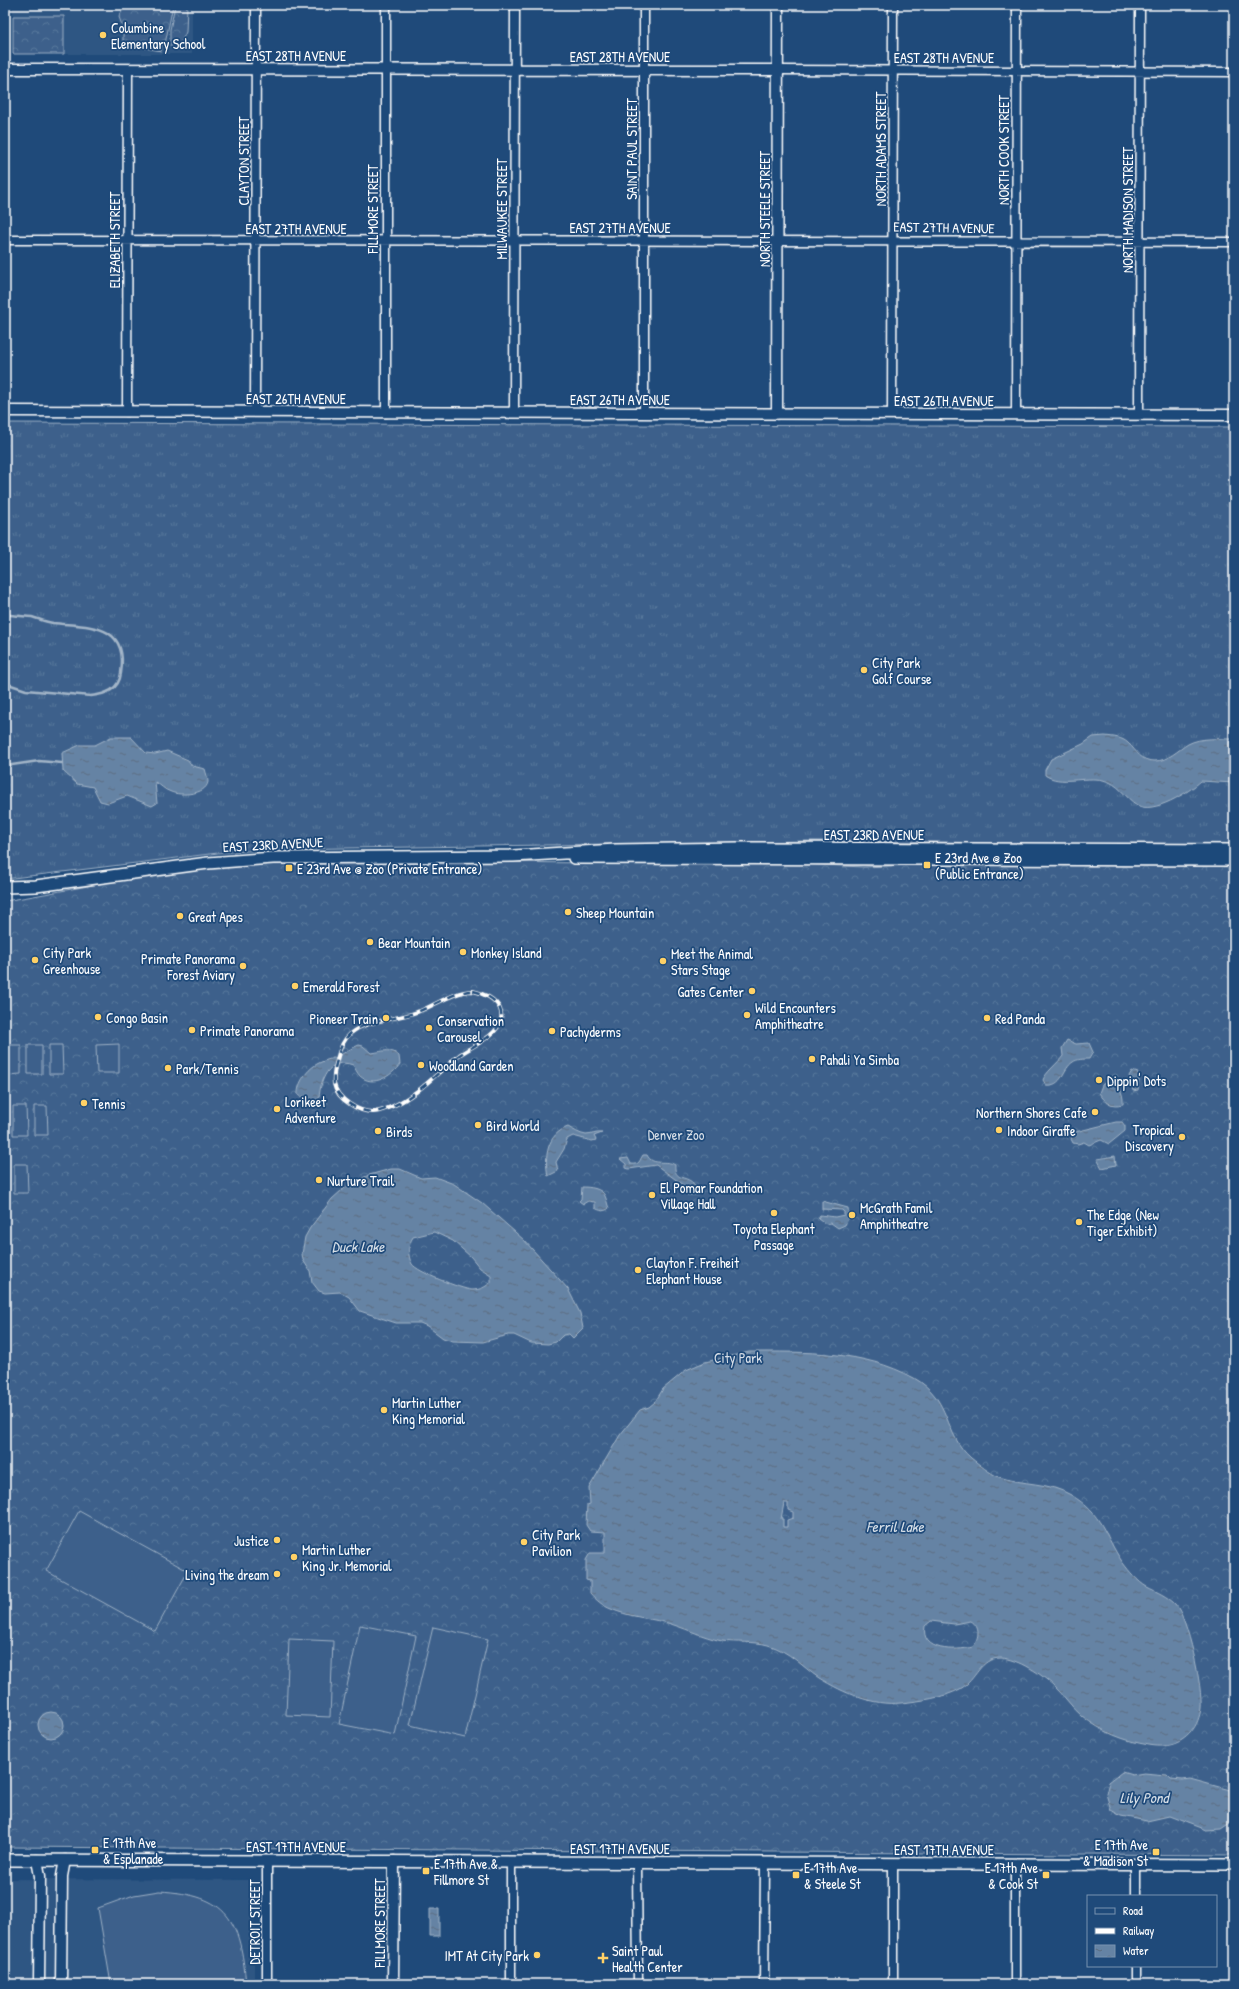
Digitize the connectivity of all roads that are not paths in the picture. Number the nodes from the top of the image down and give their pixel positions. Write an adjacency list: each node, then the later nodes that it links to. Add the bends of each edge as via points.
1 (256, 5): 11 (street, CLAYTON STREET)
2 (386, 5): 13 (street, FILLMORE STREET)
3 (515, 5): 12 (street, MILWAUKEE STREET)
4 (644, 5): 14 (street, SAINT PAUL STREET)
5 (778, 5): 15 (street, NORTH STEELE STREET)
6 (893, 5): 16 (street, NORTH ADAMS STREET)
7 (1017, 5): 17 (street, NORTH COOK STREET)
8 (1140, 5): 18 (street, NORTH MADISON STREET)
9 (5, 69): 10 (street, EAST 28TH AVENUE)
10 (128, 69): 11 (street, EAST 28TH AVENUE); 21 (street, ELIZABETH STREET)
11 (256, 69): 13 (street, EAST 28TH AVENUE); 22 (street, CLAYTON STREET)
12 (514, 69): 13 (street, EAST 28TH AVENUE); 14 (street, EAST 28TH AVENUE); 23 (street, MILWAUKEE STREET)
13 (386, 70): 27 (street, FILLMORE STREET)
14 (644, 70): 15 (street, EAST 28TH AVENUE); 24 (street, SAINT PAUL STREET)
15 (778, 70): 16 (street, EAST 28TH AVENUE); 25 (street, NORTH STEELE STREET)
16 (893, 71): 17 (street, EAST 28TH AVENUE); 26 (street, NORTH ADAMS STREET)
17 (1017, 71): 18 (street, EAST 28TH AVENUE); 28 (street, NORTH COOK STREET)
18 (1140, 72): 19 (street, EAST 28TH AVENUE); 29 (street, NORTH MADISON STREET)
19 (1234, 72)
20 (5, 240): 21 (street, EAST 27TH AVENUE)
21 (127, 240): 22 (street, EAST 27TH AVENUE); 32 (street, ELIZABETH STREET)
22 (255, 240): 27 (street, EAST 27TH AVENUE); 33 (street, CLAYTON STREET)
23 (514, 240): 24 (street, EAST 27TH AVENUE); 27 (street, EAST 27TH AVENUE); 35 (street, MILWAUKEE STREET)
24 (644, 240): 25 (street, EAST 27TH AVENUE); 36 (street, SAINT PAUL STREET)
25 (777, 240): 26 (street, EAST 27TH AVENUE); 37 (street, NORTH STEELE STREET)
26 (892, 240): 28 (street, EAST 27TH AVENUE); 38 (street, NORTH ADAMS STREET)
27 (386, 241): 34 (street, FILLMORE STREET)
28 (1016, 241): 29 (street, EAST 27TH AVENUE); 39 (street, NORTH COOK STREET)
29 (1140, 242): 30 (street, EAST 27TH AVENUE); 40 (street, NORTH MADISON STREET)
30 (1234, 242)
31 (5, 411): 32 (street, EAST 26TH AVENUE)
32 (127, 412): 33 (street, EAST 26TH AVENUE)
33 (255, 412): 34 (street, EAST 26TH AVENUE)
34 (386, 412): 35 (street, EAST 26TH AVENUE)
35 (514, 413): 36 (street, EAST 26TH AVENUE)
36 (644, 413): 37 (street, EAST 26TH AVENUE)
37 (777, 414): 38 (street, EAST 26TH AVENUE)
38 (892, 414): 39 (street, EAST 26TH AVENUE)
39 (1016, 414): 40 (street, EAST 26TH AVENUE)
40 (1139, 415): 41 (street, EAST 26TH AVENUE)
41 (1234, 415)
42 (1234, 850): 43 (main road, EAST 23RD AVENUE, via 739,848 616,850)
43 (513, 856): 44 (main road, EAST 23RD AVENUE, via 620,860); 45 (main road, EAST 23RD AVENUE, via 252,859 195,864)
44 (1234, 860)
45 (36, 886): 46 (main road, EAST 23RD AVENUE); 47 (main road, EAST 23RD AVENUE)
46 (5, 887)
47 (5, 895)
48 (5, 1860): 49 (main road, EAST 17TH AVENUE)
49 (37, 1860): 50 (main road, EAST 17TH AVENUE); 62 (street, via 40,1876)
50 (65, 1860): 51 (main road, EAST 17TH AVENUE); 63 (street, via 62,1876)
51 (268, 1861): 52 (main road, EAST 17TH AVENUE); 64 (street, DETROIT STREET)
52 (394, 1862): 53 (main road, EAST 17TH AVENUE); 65 (street, FILLMORE STREET)
53 (511, 1862): 54 (main road, EAST 17TH AVENUE); 66 (street)
54 (637, 1863): 55 (main road, EAST 17TH AVENUE); 67 (street)
55 (765, 1863): 56 (main road, EAST 17TH AVENUE); 68 (street)
56 (893, 1864): 57 (main road, EAST 17TH AVENUE); 69 (street)
57 (1015, 1864): 58 (main road, EAST 17TH AVENUE); 70 (street)
58 (1136, 1865): 59 (main road, EAST 17TH AVENUE); 60 (street)
59 (1234, 1865)
60 (1136, 1895)
61 (1136, 1967): 71 (street)
62 (39, 1984)
63 (61, 1984)
64 (268, 1984)
65 (393, 1984)
66 (511, 1984)
67 (638, 1984)
68 (764, 1984)
69 (893, 1984)
70 (1015, 1984)
71 (1136, 1984)

